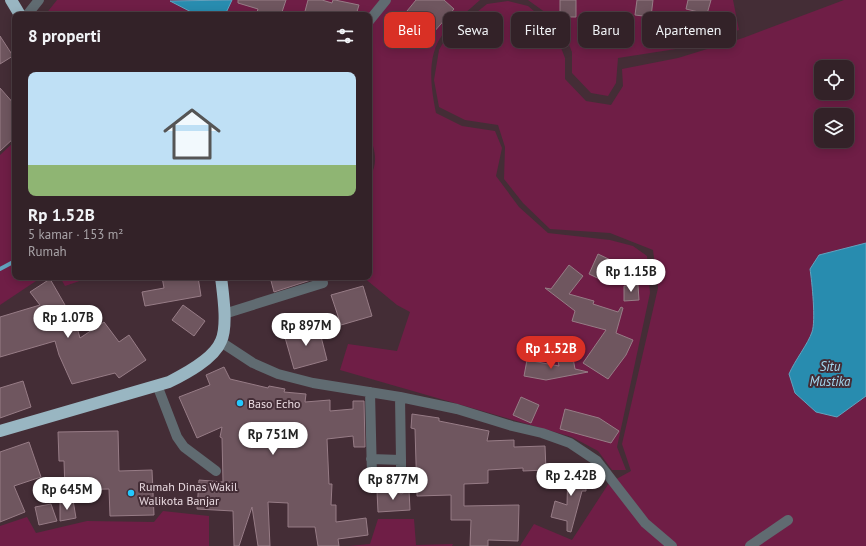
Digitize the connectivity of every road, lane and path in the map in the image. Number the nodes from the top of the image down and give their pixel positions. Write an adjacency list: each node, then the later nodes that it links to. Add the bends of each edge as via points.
1 (11, 0): 4 (highway)
2 (39, 0): 5 (street)
3 (386, 0): 6 (street)
4 (18, 12)
5 (29, 12)
6 (372, 17)
7 (221, 280): 9 (highway)
8 (324, 283): 9 (street)
9 (224, 314): 10 (highway)
10 (221, 342): 11 (highway, via 204,361 189,372); 12 (street, via 253,363 278,374 313,383)
11 (157, 386): 14 (highway); 17 (street, via 177,437 184,446)
12 (370, 392): 13 (street); 15 (street)
13 (400, 397): 16 (street); 21 (street, via 457,409 570,443 597,461 646,523)
14 (0, 431)
15 (371, 459): 16 (street); 18 (street)
16 (401, 460): 19 (street)
17 (216, 471)
18 (372, 477)
19 (401, 488)
20 (788, 520): 22 (street)
21 (672, 546)
22 (750, 546)

